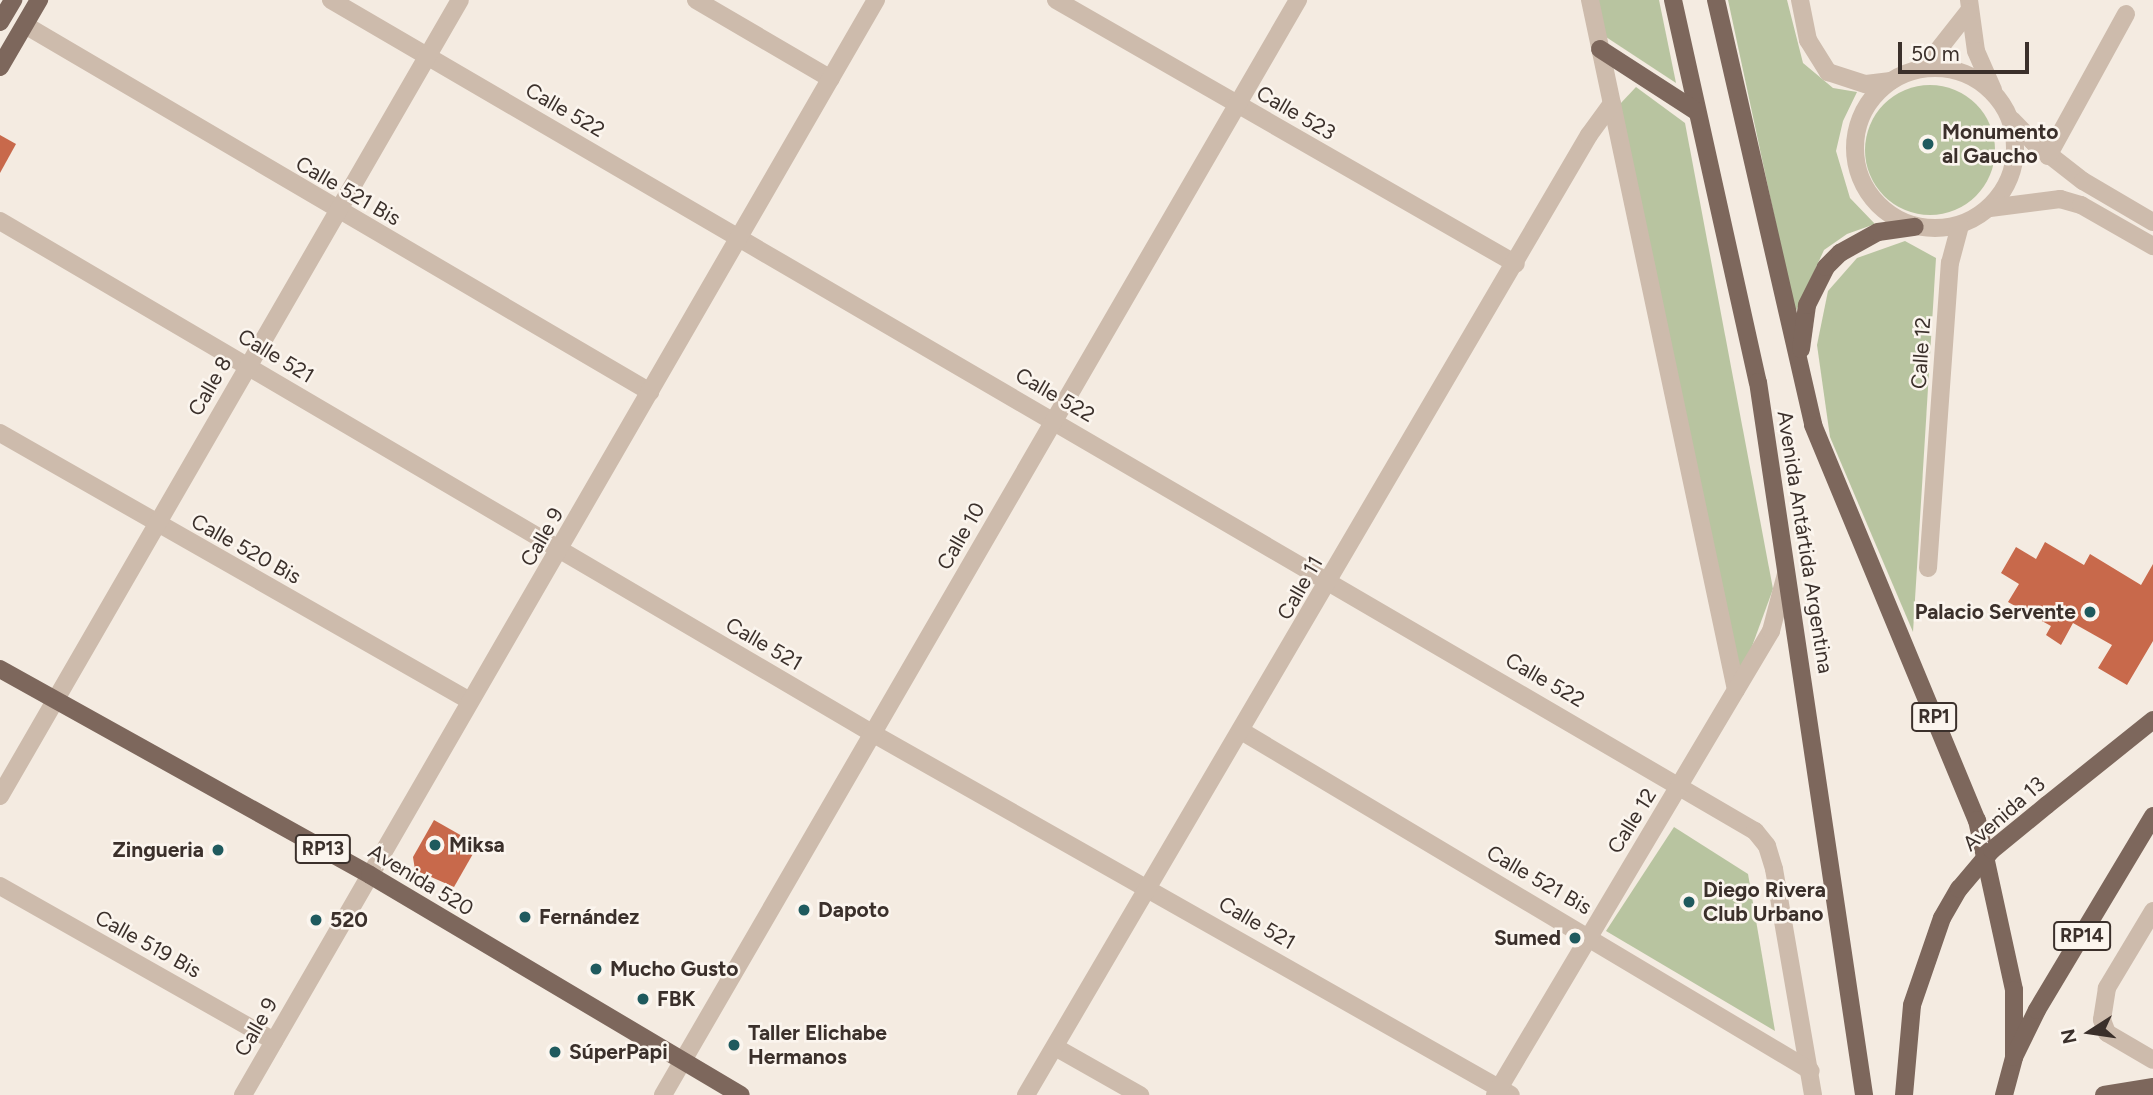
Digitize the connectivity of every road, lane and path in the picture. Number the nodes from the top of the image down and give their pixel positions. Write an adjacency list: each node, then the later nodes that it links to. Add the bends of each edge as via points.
1 (13, 0): 15 (main road)
2 (39, 0): 16 (main road)
3 (331, 0): 18 (street, Calle 522)
4 (460, 0): 18 (street, Calle 8)
5 (696, 0): 21 (street)
6 (876, 0): 21 (street, Calle 9)
7 (1056, 0): 25 (street, Calle 523)
8 (1298, 0): 25 (street, Calle 10)
9 (1590, 0): 17 (street)
10 (1673, 0): 26 (main road, Avenida Antártida Argentina)
11 (1716, 0): 39 (main road, Avenida Antártida Argentina)
12 (1800, 0): 22 (street, via 1808,40 1828,72 1866,84)
13 (1968, 6): 20 (street); 23 (street, via 1976,51)
14 (2126, 14): 28 (street)
15 (0, 22)
16 (24, 25): 19 (main road); 30 (street, Calle 521 Bis)
17 (1600, 49): 24 (street); 26 (main road)
18 (428, 56): 30 (street, Calle 8); 35 (street, Calle 522)
19 (0, 67)
20 (1924, 68): 22 (street); 23 (street, via 1950,69 1974,78)
21 (831, 79): 35 (street, Calle 9)
22 (1891, 80): 34 (street, via 1869,102 1856,131 1856,162 1866,191 1880,206)
23 (1994, 93): 27 (street)
24 (1612, 103): 37 (street, Calle 11); 49 (street)
25 (1236, 105): 37 (street, Calle 523); 41 (street, Calle 10)
26 (1696, 111): 45 (main road, Avenida Antártida Argentina, via 1758,382)
27 (2010, 116): 28 (street); 29 (street, via 2015,164)
28 (2048, 156): 32 (street)
29 (1990, 208): 33 (street); 36 (street, via 2060,199 2081,205)
30 (337, 212): 38 (street, Calle 8); 40 (street, Calle 521 Bis)
31 (0, 220): 38 (street, Calle 521)
32 (2153, 222)
33 (1960, 226): 34 (street); 46 (street, Calle 12, via 1950,264)
34 (1915, 227): 39 (main road, via 1878,232 1840,253 1826,267 1802,321)
35 (741, 238): 40 (street, Calle 9); 41 (street, Calle 522)
36 (2153, 246)
37 (1516, 264): 47 (street, Calle 11)
38 (248, 366): 43 (street, Calle 8); 44 (street, Calle 521)
39 (1803, 391): 65 (main road, Avenida Antártida Argentina / RP1, via 1824,456 1977,820 2014,990)
40 (650, 393): 44 (street, Calle 9)
41 (1055, 421): 47 (street, Calle 522); 54 (street, Calle 10)
42 (0, 433): 43 (street, Calle 520 Bis)
43 (156, 525): 50 (street, Calle 8); 51 (street, Calle 520 Bis)
44 (560, 552): 51 (street, Calle 9); 54 (street, Calle 521)
45 (1787, 564): 49 (street, Calle 12, via 1779,613); 77 (main road, Avenida Antártida Argentina)
46 (1928, 568)
47 (1330, 581): 53 (street, Calle 11); 55 (street, Calle 522)
48 (0, 669): 50 (main road, Avenida 520 / RP13)
49 (1736, 690): 55 (street, Calle 12)
50 (54, 700): 56 (street, Calle 8); 58 (main road, Avenida 520 / RP13)
51 (470, 701): 58 (street, Calle 9)
52 (2153, 720): 78 (main road, Avenida 13, bridge, via 1992,850 1959,889 1942,918 1912,1005)
53 (1242, 732): 60 (street, Calle 11); 62 (street, Calle 521 Bis)
54 (872, 733): 60 (street, Calle 521); 66 (street, Calle 10)
55 (1681, 785): 62 (street, Calle 12); 68 (street, Calle 522, via 1755,831 1766,846)
56 (0, 796)
57 (2153, 816): 65 (main road, RP14, via 2037,1010)
58 (370, 875): 63 (street, Calle 9); 66 (main road, Avenida 520 / RP13)
59 (0, 886): 63 (street, Calle 519 Bis)
60 (1149, 887): 64 (street, Calle 11); 70 (street, Calle 521)
61 (2153, 911): 67 (street, via 2107,988 2102,1020 2107,1033)
62 (1588, 935): 68 (street, Calle 521 Bis); 70 (street, Calle 12)
63 (274, 1041): 72 (street, Calle 9)
64 (1055, 1047): 71 (street); 75 (street, Calle 11)
65 (2014, 1057): 79 (main road, RP1)
66 (682, 1060): 73 (street, Calle 10); 74 (main road, Avenida 520 / RP13)
67 (2153, 1060)
68 (1811, 1071): 76 (street)
69 (2153, 1087): 80 (main road)
70 (1502, 1093)
71 (1134, 1094)
72 (243, 1095)
73 (663, 1095)
74 (741, 1095)
75 (1026, 1095)
76 (1813, 1095)
77 (1864, 1095)
78 (1903, 1095)
79 (2004, 1095)
80 (2104, 1095)

